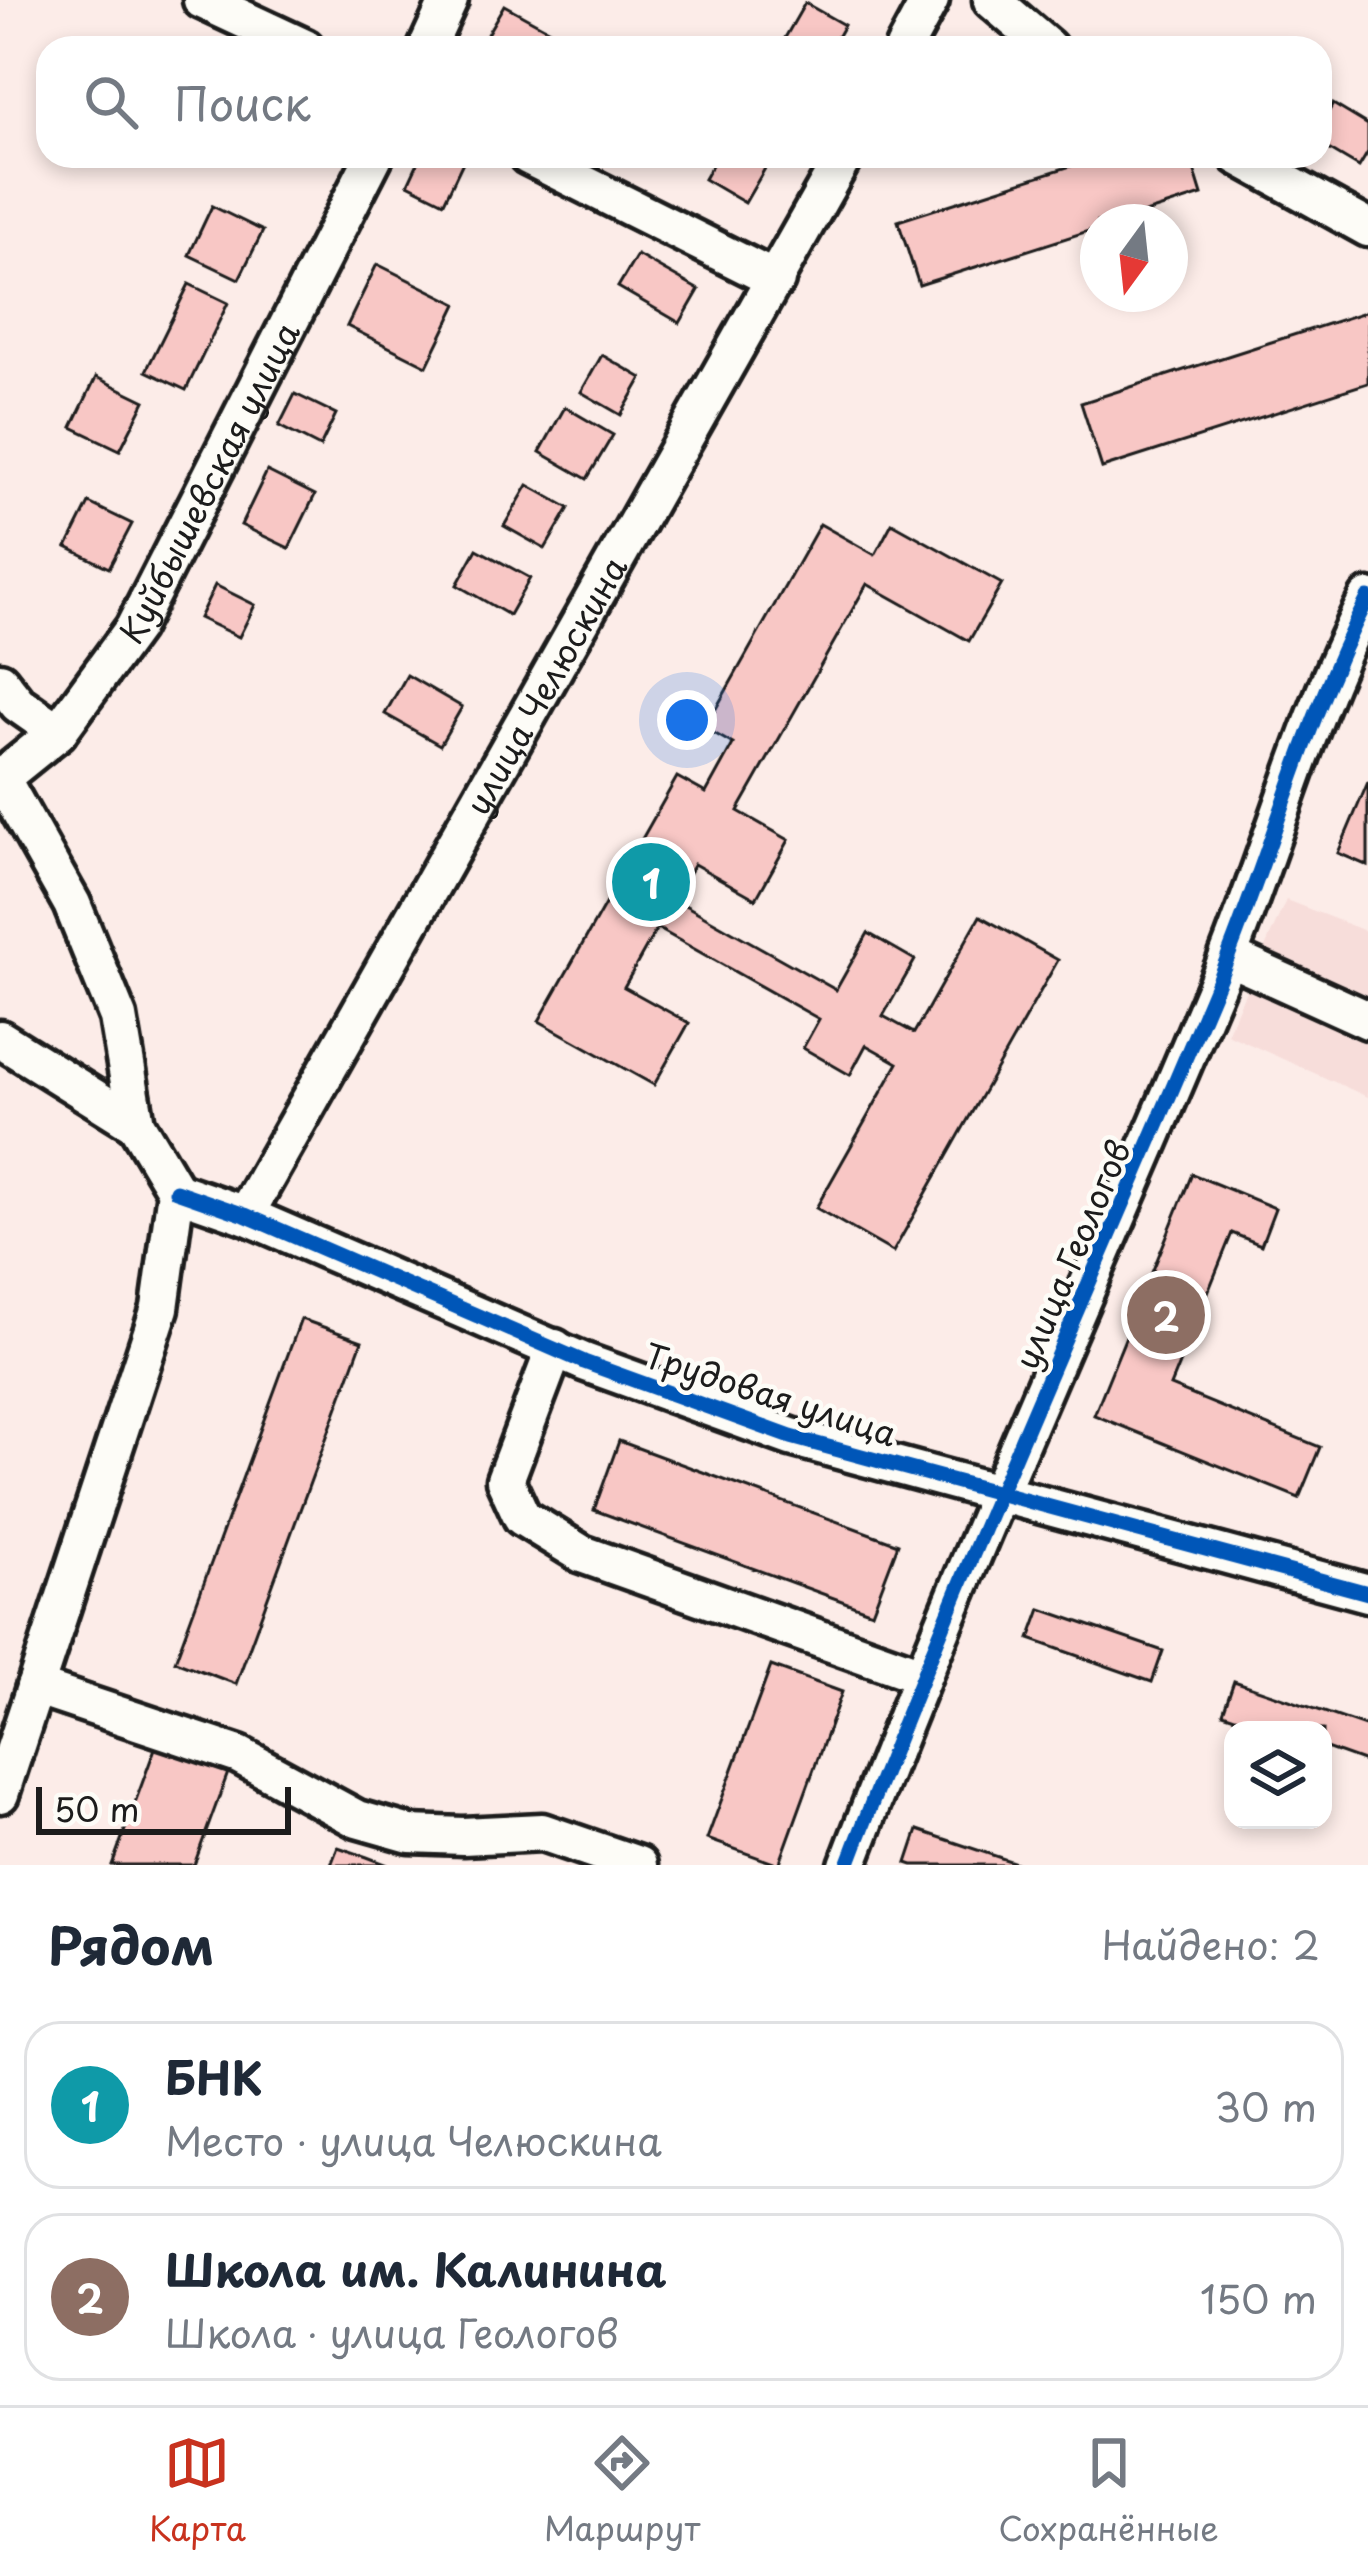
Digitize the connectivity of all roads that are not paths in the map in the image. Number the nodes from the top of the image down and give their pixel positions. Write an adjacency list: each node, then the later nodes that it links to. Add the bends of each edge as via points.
1 (202, 0): 5 (street)
2 (449, 0): 6 (street)
3 (930, 0): 7 (street)
4 (992, 0): 8 (street)
5 (279, 36)
6 (432, 36)
7 (910, 36)
8 (1034, 36)
9 (368, 168): 17 (street, Куйбышевская улица, via 134,628)
10 (552, 168): 14 (street)
11 (837, 168): 14 (street, улица Челюскина)
12 (1260, 168): 13 (street)
13 (1368, 228)
14 (776, 280): 24 (street, улица Челюскина)
15 (1368, 598): 19 (street, улица Геологов, via 1335,661)
16 (0, 681): 17 (street)
17 (58, 731): 18 (street, Куйбышевская улица)
18 (1, 777): 22 (street, via 72,904 118,1017)
19 (1228, 957): 20 (street); 26 (street, улица Геологов)
20 (1368, 1020)
21 (0, 1039): 22 (street)
22 (136, 1124): 23 (street)
23 (176, 1192): 24 (street, Трудовая улица); 29 (street, via 160,1308)
24 (245, 1215): 25 (street, Трудовая улица)
25 (555, 1348): 26 (street, Трудовая улица, via 791,1437); 28 (street, via 505,1480 522,1517 583,1554)
26 (1001, 1495): 27 (street, Трудовая улица); 28 (street, улица Геологов)
27 (1368, 1593)
28 (921, 1675): 32 (street, улица Геологов)
29 (35, 1687): 30 (street); 31 (street, via 238,1755 357,1819 410,1834 542,1832)
30 (0, 1794)
31 (638, 1865)
32 (848, 1865)

